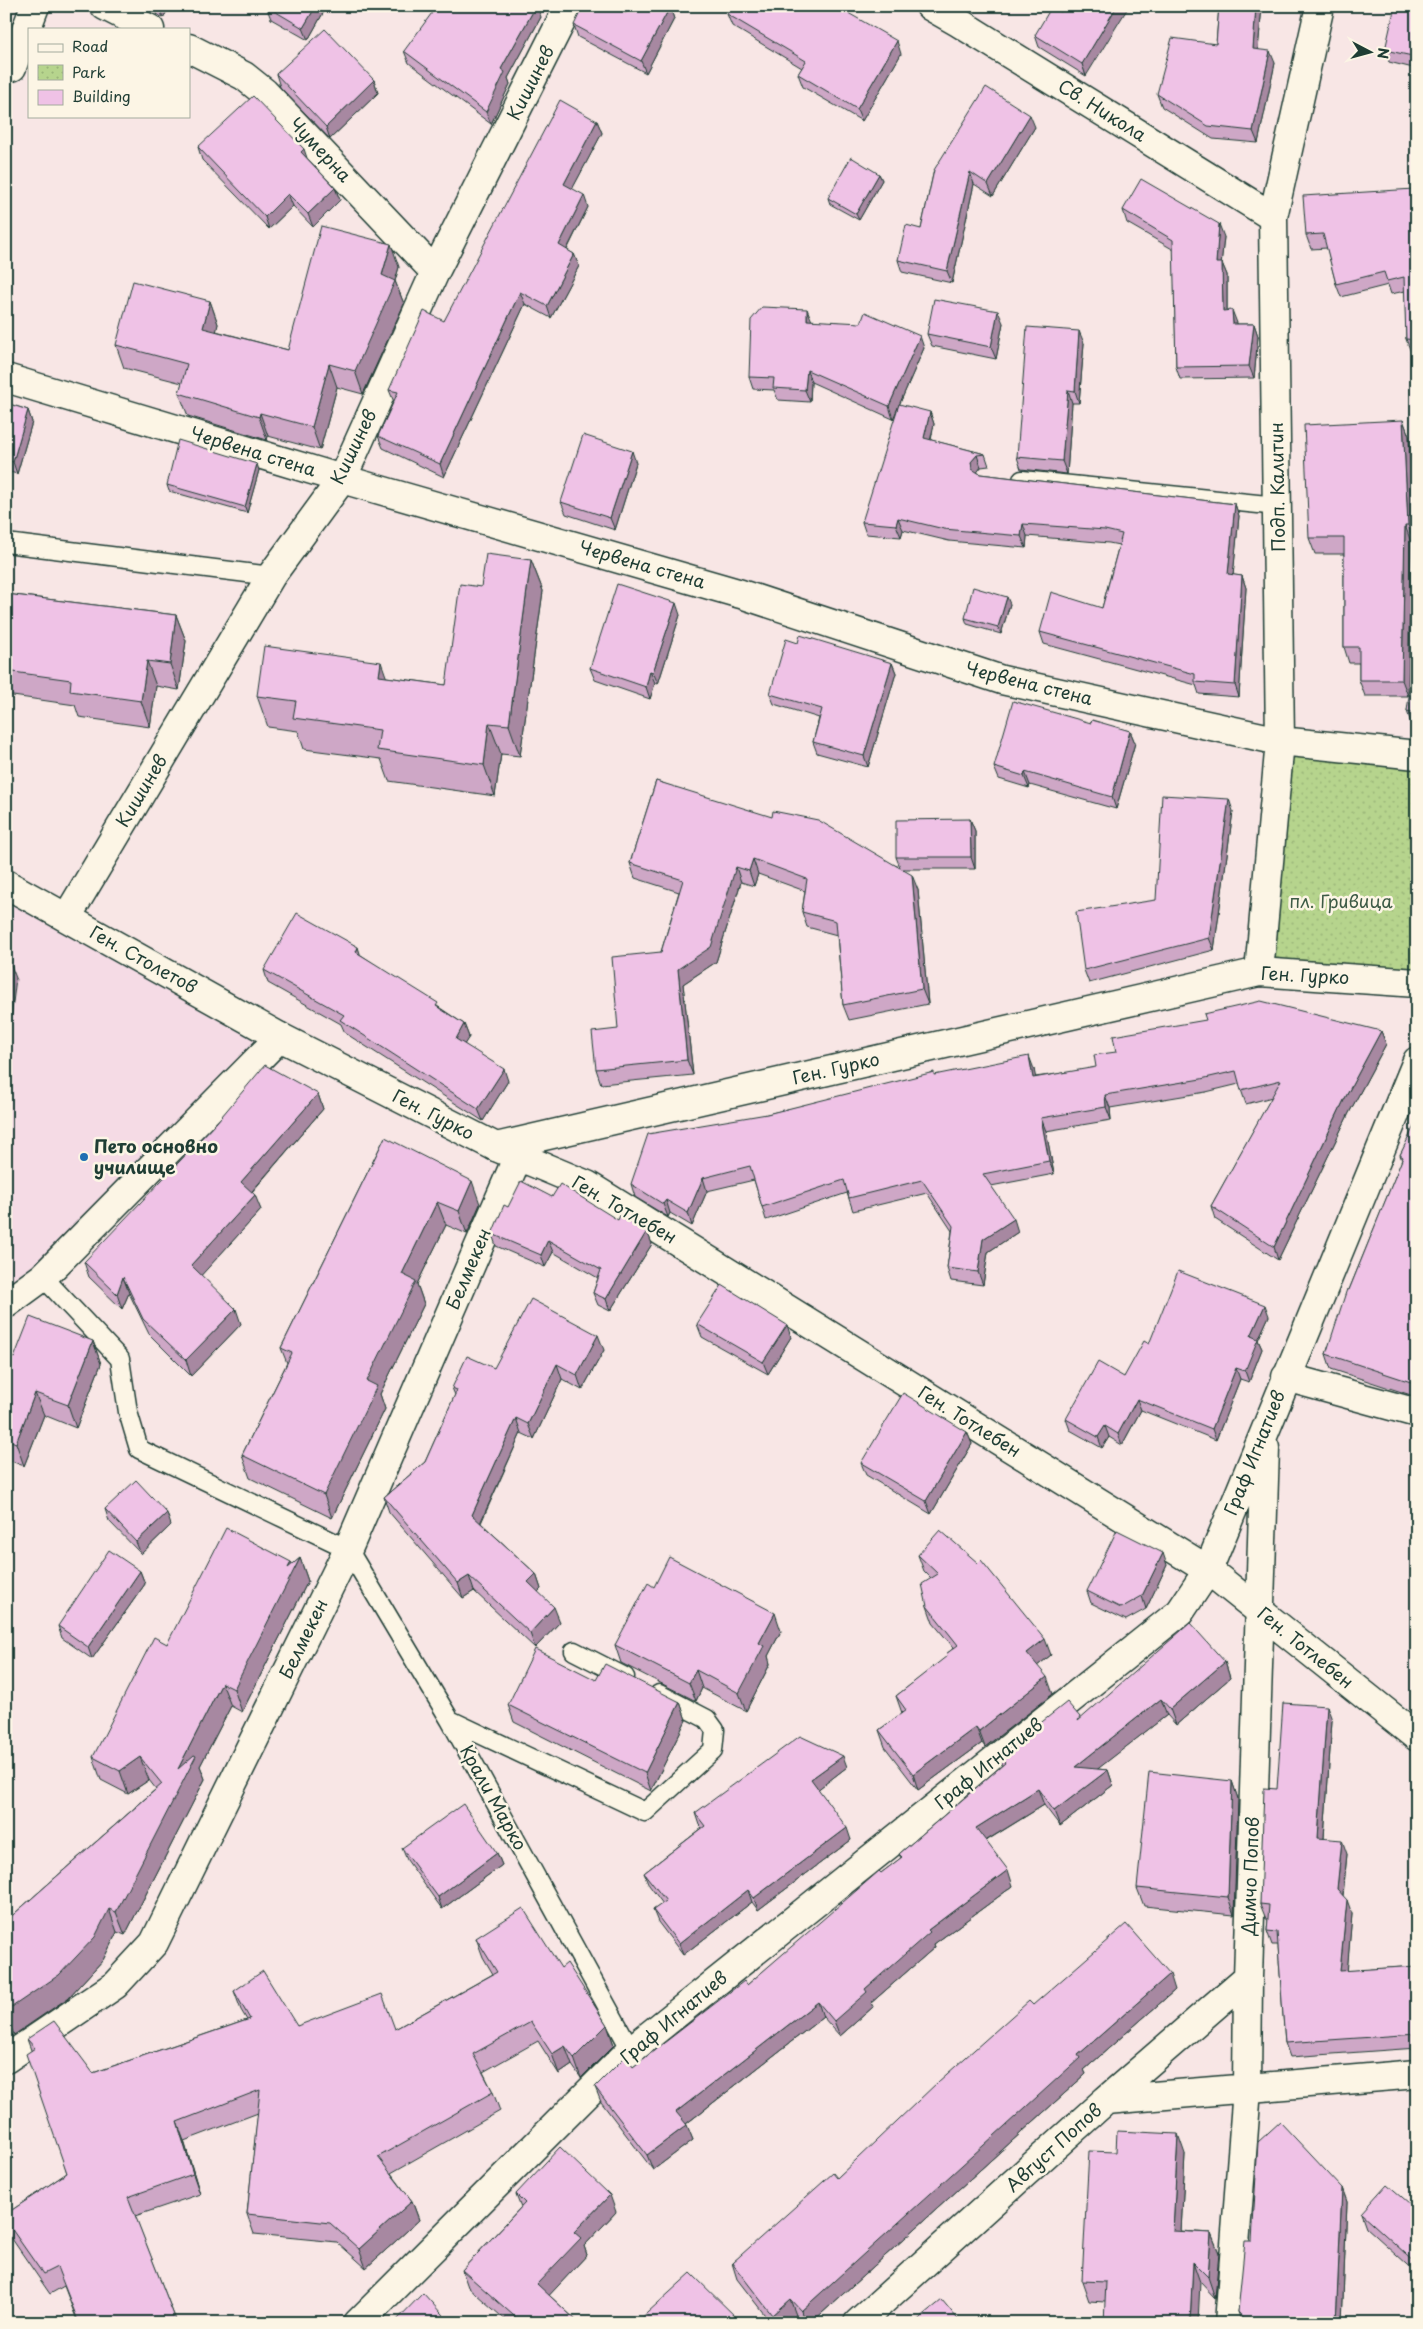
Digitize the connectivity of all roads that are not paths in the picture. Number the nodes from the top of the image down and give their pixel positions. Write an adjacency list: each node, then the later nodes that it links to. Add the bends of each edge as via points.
1 (35, 6): 9 (street)
2 (105, 6): 7 (street)
3 (569, 6): 11 (street, Кишинев)
4 (930, 6): 6 (street, Св. Никола)
5 (1320, 6): 10 (street, Подп. Калитин)
6 (961, 14): 10 (street, Св. Никола)
7 (148, 28)
8 (190, 49): 11 (street, Чумерна, via 244,76 264,92)
9 (12, 67)
10 (1273, 217): 15 (street, Подп. Калитин)
11 (435, 272): 14 (street, Кишинев)
12 (6, 378): 14 (street, Червена стена)
13 (1006, 478): 15 (lane)
14 (342, 479): 17 (street, Кишинев); 18 (street, Червена стена, via 740,594 1002,680)
15 (1278, 506): 18 (street, Подп. Калитин)
16 (6, 543): 17 (lane)
17 (271, 576): 21 (street, Кишинев)
18 (1280, 741): 19 (street, Червена стена); 22 (street, Подп. Калитин)
19 (1417, 755)
20 (6, 884): 21 (street, Ген. Столетов)
21 (67, 917): 24 (street, Ген. Столетов)
22 (1260, 972): 23 (street, Ген. Гурко); 26 (street, Ген. Гурко)
23 (1417, 983)
24 (280, 1036): 26 (street, Ген. Гурко); 27 (street)
25 (1417, 1061): 29 (street, Граф Игнатиев)
26 (507, 1152): 32 (street, Белмекен); 33 (street, Ген. Тотлебен, via 587,1185)
27 (44, 1277): 28 (street); 32 (lane, via 120,1360 128,1412 139,1449)
28 (6, 1304)
29 (1286, 1377): 30 (street); 31 (street, Граф Игнатиев)
30 (1417, 1413)
31 (1266, 1428): 33 (street, Граф Игнатиев); 34 (street, Димчо Попов)
32 (348, 1549): 36 (lane, Крали Марко); 40 (street, Белмекен, via 154,1943 115,1985)
33 (1208, 1570): 34 (street, Ген. Тотлебен); 39 (street, Граф Игнатиев, via 1180,1612)
34 (1260, 1611): 37 (street, Ген. Тотлебен); 38 (street, Димчо Попов)
35 (574, 1651): 36 (lane, via 707,1719 715,1730 713,1750 645,1812)
36 (450, 1720): 39 (lane, Крали Марко)
37 (1417, 1737)
38 (1248, 1977): 42 (street, Димчо Попов); 43 (street)
39 (631, 2050): 44 (street, Граф Игнатиев)
40 (6, 2059)
41 (1417, 2074): 42 (street, Август Попов)
42 (1247, 2089): 43 (street, Август Попов); 46 (street, Димчо Попов)
43 (1106, 2100): 45 (street, Август Попов)
44 (358, 2323)
45 (858, 2323)
46 (1229, 2323)

